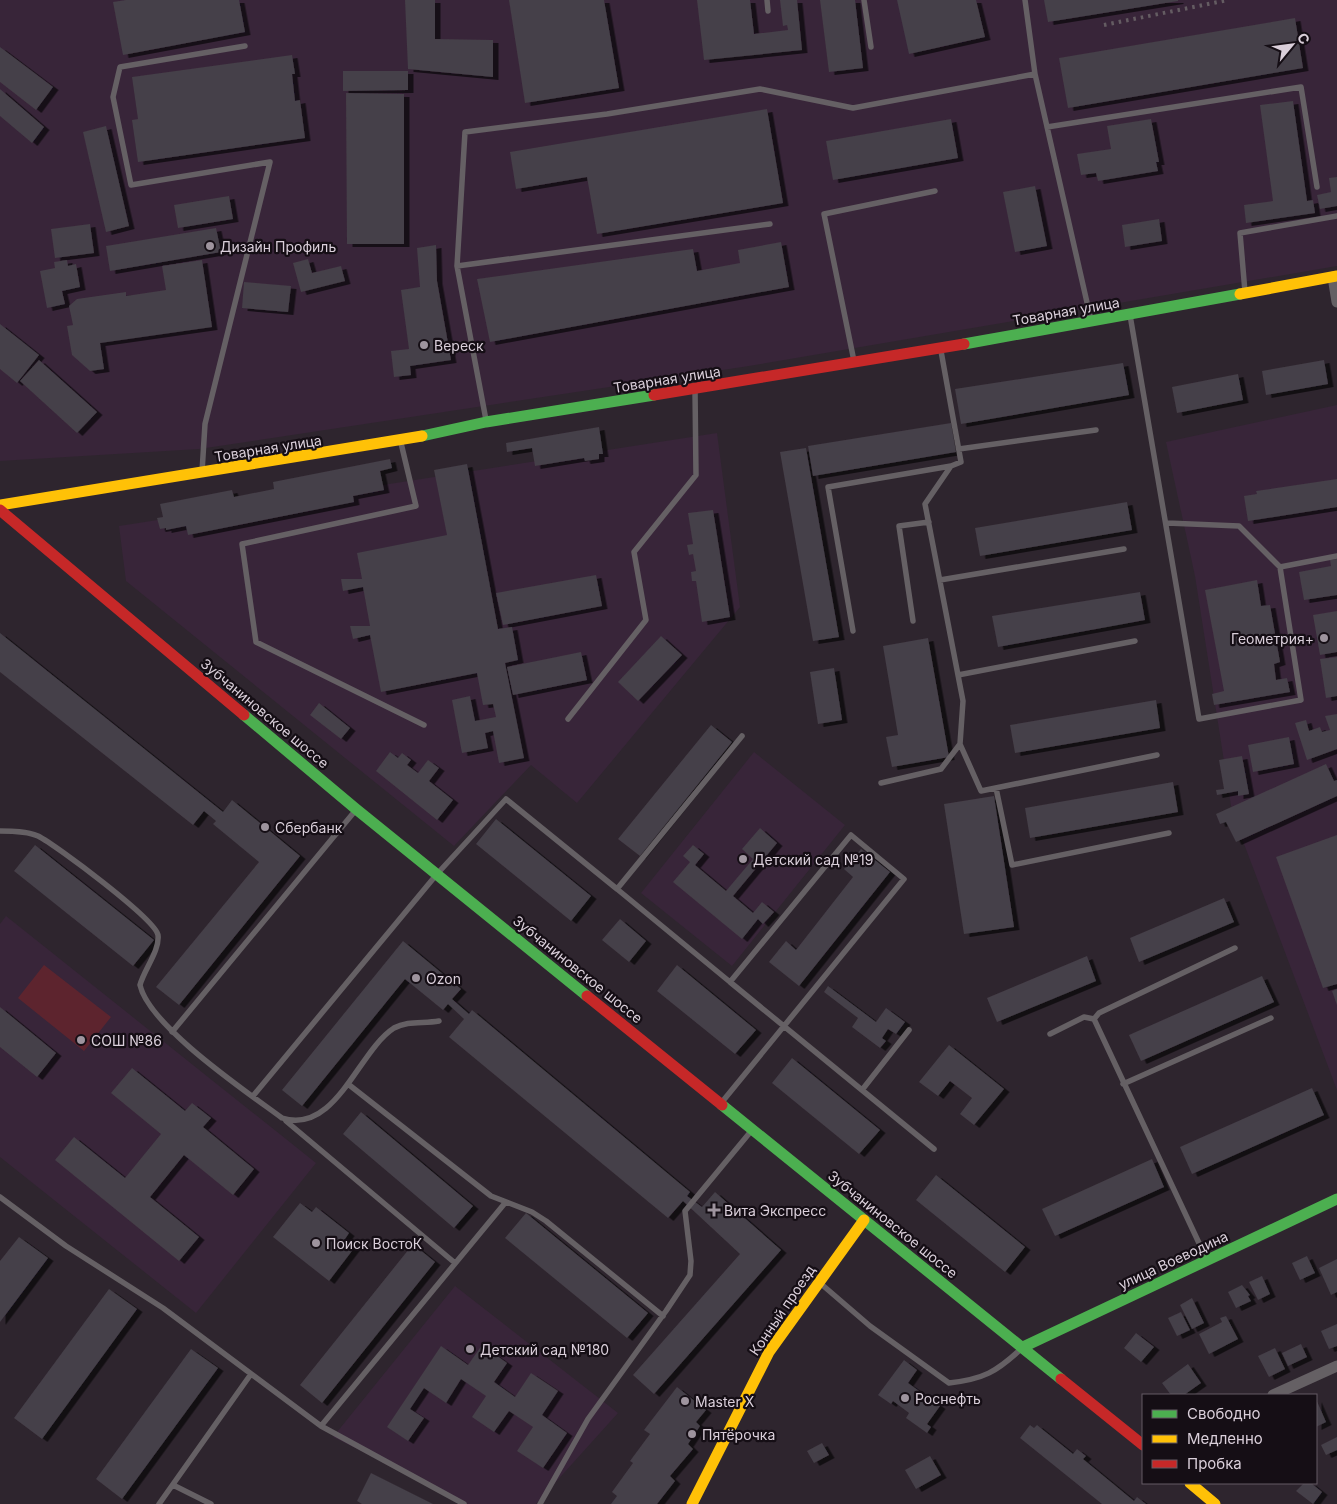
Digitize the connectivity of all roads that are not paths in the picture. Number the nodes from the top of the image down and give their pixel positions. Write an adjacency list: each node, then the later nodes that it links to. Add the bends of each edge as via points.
1 (767, 0): 4 (lane)
2 (864, 0): 6 (lane)
3 (1025, 0): 7 (lane)
4 (768, 11)
5 (245, 46): 27 (lane, via 120,67 113,97 132,185 270,162 205,424)
6 (871, 47)
7 (1035, 74): 8 (lane); 13 (lane, via 853,108 760,89 607,114 465,132)
8 (1047, 127): 9 (lane, via 1301,87); 18 (lane)
9 (1317, 187)
10 (935, 191): 20 (lane, via 824,214)
11 (1337, 216): 15 (lane, via 1240,233)
12 (770, 224): 13 (lane)
13 (457, 266): 22 (lane)
14 (1335, 276): 15 (street, Товарная улица); 16 (street)
15 (1244, 292): 17 (street, Товарная улица)
16 (1337, 302)
17 (1130, 315): 18 (street, Товарная улица); 31 (lane)
18 (1092, 322): 19 (street, Товарная улица)
19 (941, 349): 20 (street, Товарная улица); 25 (lane)
20 (855, 363): 21 (street, Товарная улица)
21 (695, 390): 22 (street, Товарная улица); 40 (lane, via 696,475 634,552 646,620)
22 (486, 422): 24 (street, Товарная улица)
23 (1096, 430): 25 (lane)
24 (401, 441): 27 (street, Товарная улица); 41 (lane, via 416,506 242,544 256,642)
25 (959, 449): 26 (lane, via 961,462)
26 (951, 466): 30 (lane, via 925,504); 37 (lane, via 828,487)
27 (202, 474): 28 (street, Товарная улица)
28 (0, 505)
29 (0, 510): 47 (street, Зубчаниновское шоссе)
30 (929, 522): 35 (lane); 36 (lane, via 899,526)
31 (1167, 523): 34 (lane, via 1239,526); 34 (lane, via 1199,719 1301,700)
32 (1124, 549): 35 (lane)
33 (1337, 556): 34 (lane)
34 (1280, 568)
35 (940, 580): 39 (lane)
36 (913, 621)
37 (854, 631)
38 (1135, 641): 39 (lane)
39 (958, 675): 43 (lane, via 963,701)
40 (568, 719)
41 (424, 725)
42 (742, 736): 51 (lane)
43 (960, 744): 45 (lane, via 941,769); 46 (lane, via 981,790)
44 (1157, 755): 46 (lane)
45 (881, 783)
46 (996, 788): 49 (lane, via 1012,865)
47 (356, 809): 50 (street, Зубчаниновское шоссе); 59 (lane)
48 (0, 831): 59 (lane, via 36,835 54,845 153,925 158,934 158,947 140,985 148,1003)
49 (1169, 833)
50 (437, 874): 51 (lane, via 506,799); 64 (lane); 65 (street, Зубчаниновское шоссе)
51 (617, 889): 53 (lane)
52 (1235, 948): 55 (lane, via 1099,1013)
53 (730, 982): 57 (lane); 57 (lane, via 850,835 858,841 904,879)
54 (1271, 1018): 62 (lane)
55 (1094, 1020): 60 (lane, via 1084,1017); 62 (lane)
56 (439, 1021): 61 (lane, via 405,1024 394,1029 375,1046)
57 (784, 1026): 63 (lane); 65 (lane)
58 (909, 1030): 63 (lane)
59 (172, 1032): 64 (lane)
60 (1050, 1034)
61 (348, 1084): 66 (lane, via 321,1112 305,1121); 71 (lane, via 479,1188)
62 (1123, 1084): 73 (lane)
63 (862, 1090): 68 (lane)
64 (253, 1096): 66 (lane)
65 (721, 1104): 67 (street, Зубчаниновское шоссе)
66 (282, 1118): 74 (lane)
67 (752, 1129): 72 (street, Зубчаниновское шоссе); 76 (lane, via 685,1211 690,1275)
68 (934, 1149)
69 (0, 1197): 79 (lane, via 66,1246 163,1308)
70 (1337, 1199): 73 (street, улица Воеводина)
71 (505, 1202): 74 (lane); 76 (lane, via 546,1221)
72 (864, 1220): 75 (street, Конный проезд); 77 (street, Зубчаниновское шоссе)
73 (1207, 1260): 77 (street, улица Воеводина)
74 (455, 1263): 81 (lane)
75 (819, 1283): 77 (lane, via 870,1326 949,1383 976,1380 993,1372); 89 (street, Конный проезд, via 769,1352)
76 (663, 1316): 88 (lane, via 588,1419)
77 (1023, 1347): 82 (street, Зубчаниновское шоссе)
78 (1337, 1366): 80 (street)
79 (251, 1374): 81 (lane); 84 (lane)
80 (1275, 1394)
81 (321, 1426): 87 (lane)
82 (1142, 1444)
83 (1191, 1484): 90 (street)
84 (173, 1485): 85 (lane); 86 (lane)
85 (159, 1504)
86 (211, 1504)
87 (464, 1504)
88 (540, 1504)
89 (692, 1504)
90 (1215, 1504)

